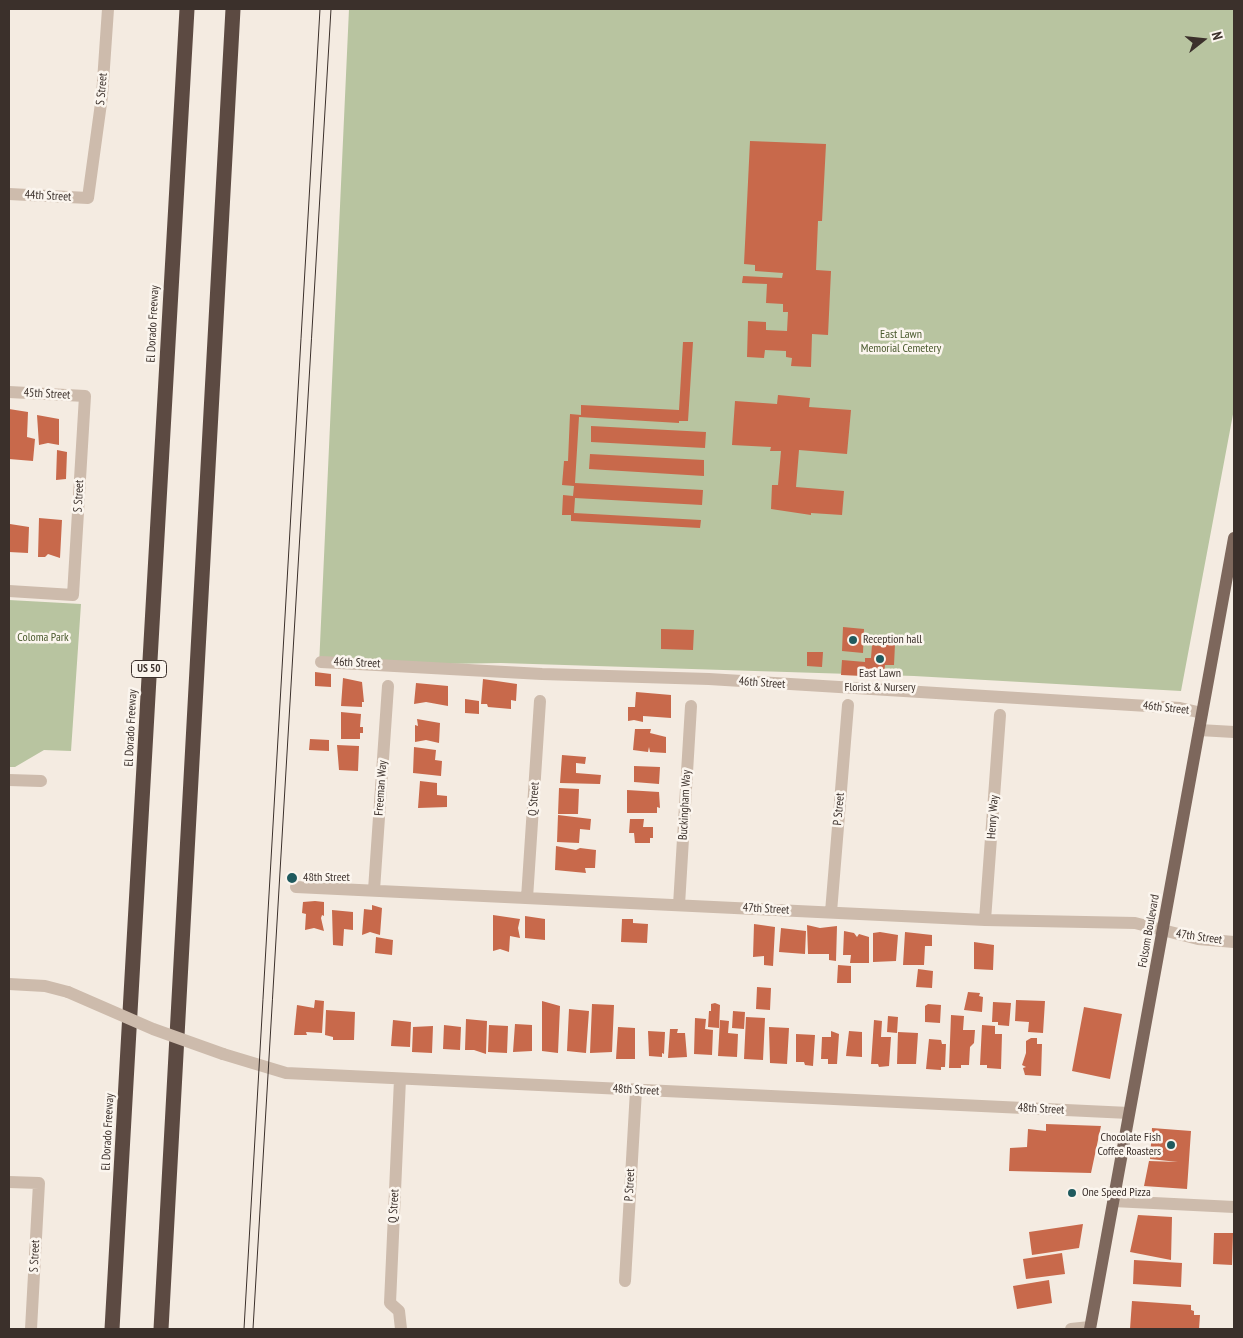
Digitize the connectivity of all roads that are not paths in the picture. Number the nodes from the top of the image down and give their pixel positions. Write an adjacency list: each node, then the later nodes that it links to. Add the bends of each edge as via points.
1 (108, 9): 5 (street, S Street, via 102,96)
2 (187, 9): 39 (highway, El Dorado Freeway / US 50)
3 (233, 9): 40 (highway)
4 (9, 194): 5 (street, 44th Street)
5 (88, 198)
6 (9, 392): 7 (street, 45th Street)
7 (85, 396): 9 (street, S Street, via 73,595)
8 (1234, 538): 15 (main road, Folsom Boulevard)
9 (9, 591)
10 (321, 662): 15 (street, 46th Street, via 709,679 1180,708)
11 (388, 686): 22 (street, Freeman Way)
12 (540, 701): 23 (street, Q Street)
13 (848, 705): 25 (street, P Street)
14 (691, 706): 24 (street, Buckingham Way)
15 (1202, 713): 17 (main road, Folsom Boulevard)
16 (1000, 715): 26 (street, Henry Way)
17 (1199, 730): 18 (street, 46th Street); 27 (main road, Folsom Boulevard)
18 (1234, 732)
19 (9, 780): 20 (street)
20 (41, 781)
21 (296, 887): 22 (street, 47th Street)
22 (374, 890): 23 (street, 47th Street)
23 (527, 898): 24 (street, 47th Street)
24 (679, 905): 25 (street, 47th Street)
25 (831, 912): 26 (street, 47th Street)
26 (985, 920): 27 (street, 47th Street, via 1135,923)
27 (1163, 932): 28 (street, 47th Street); 32 (main road, Folsom Boulevard)
28 (1234, 942)
29 (9, 984): 30 (street, 48th Street, bridge, via 45,986 68,992 153,1029 286,1073)
30 (400, 1078): 31 (street, 48th Street); 41 (street, Q Street, via 390,1303 398,1311)
31 (636, 1090): 32 (street, 48th Street); 36 (street, P Street)
32 (1129, 1113): 34 (main road, Folsom Boulevard)
33 (9, 1182): 38 (street, S Street, via 39,1183)
34 (1113, 1201): 35 (street); 37 (main road, Folsom Boulevard)
35 (1234, 1207)
36 (625, 1281)
37 (1090, 1328): 42 (street)
38 (31, 1329)
39 (112, 1329)
40 (161, 1329)
41 (401, 1329)
42 (1071, 1329)

